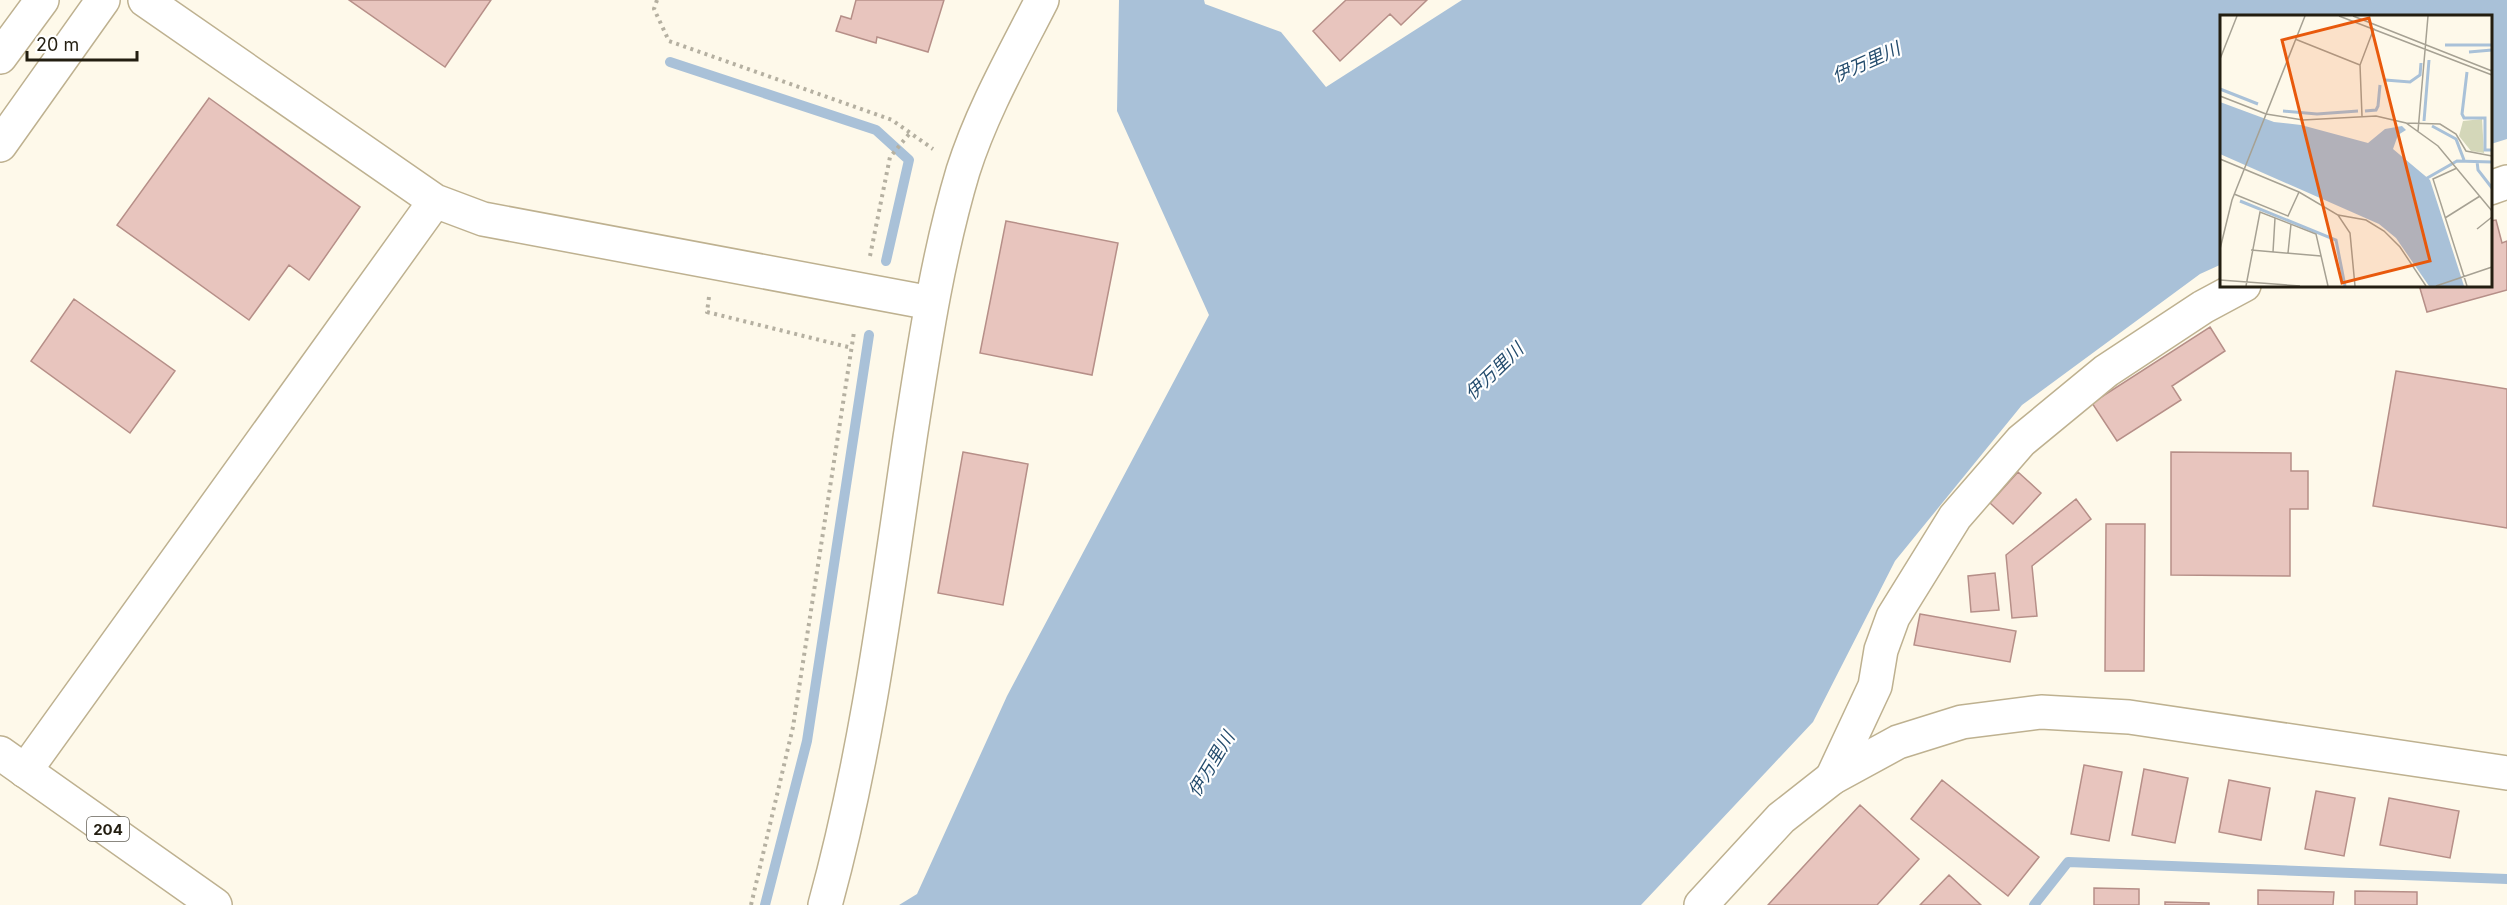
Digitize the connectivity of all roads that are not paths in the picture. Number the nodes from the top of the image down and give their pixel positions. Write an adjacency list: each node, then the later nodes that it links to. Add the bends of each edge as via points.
1 (42, 0): 5 (main road)
2 (103, 0): 6 (main road)
3 (145, 0): 9 (main road)
4 (1041, 0): 11 (main road, via 999,84 963,170)
5 (0, 57)
6 (0, 145)
7 (2507, 182): 8 (main road)
8 (2492, 187)
9 (435, 201): 11 (main road, via 483,219); 12 (main road)
10 (2242, 286): 14 (main road, via 2106,371 2021,441 1954,517 1893,617 1881,650 1875,686)
11 (931, 303): 16 (main road, via 856,774)
12 (13, 762): 15 (main road, 204)
13 (2507, 773): 14 (main road, via 2129,717 2041,712 1962,722 1898,742)
14 (1832, 778): 17 (main road, via 1781,818)
15 (215, 905)
16 (825, 905)
17 (1701, 905)

